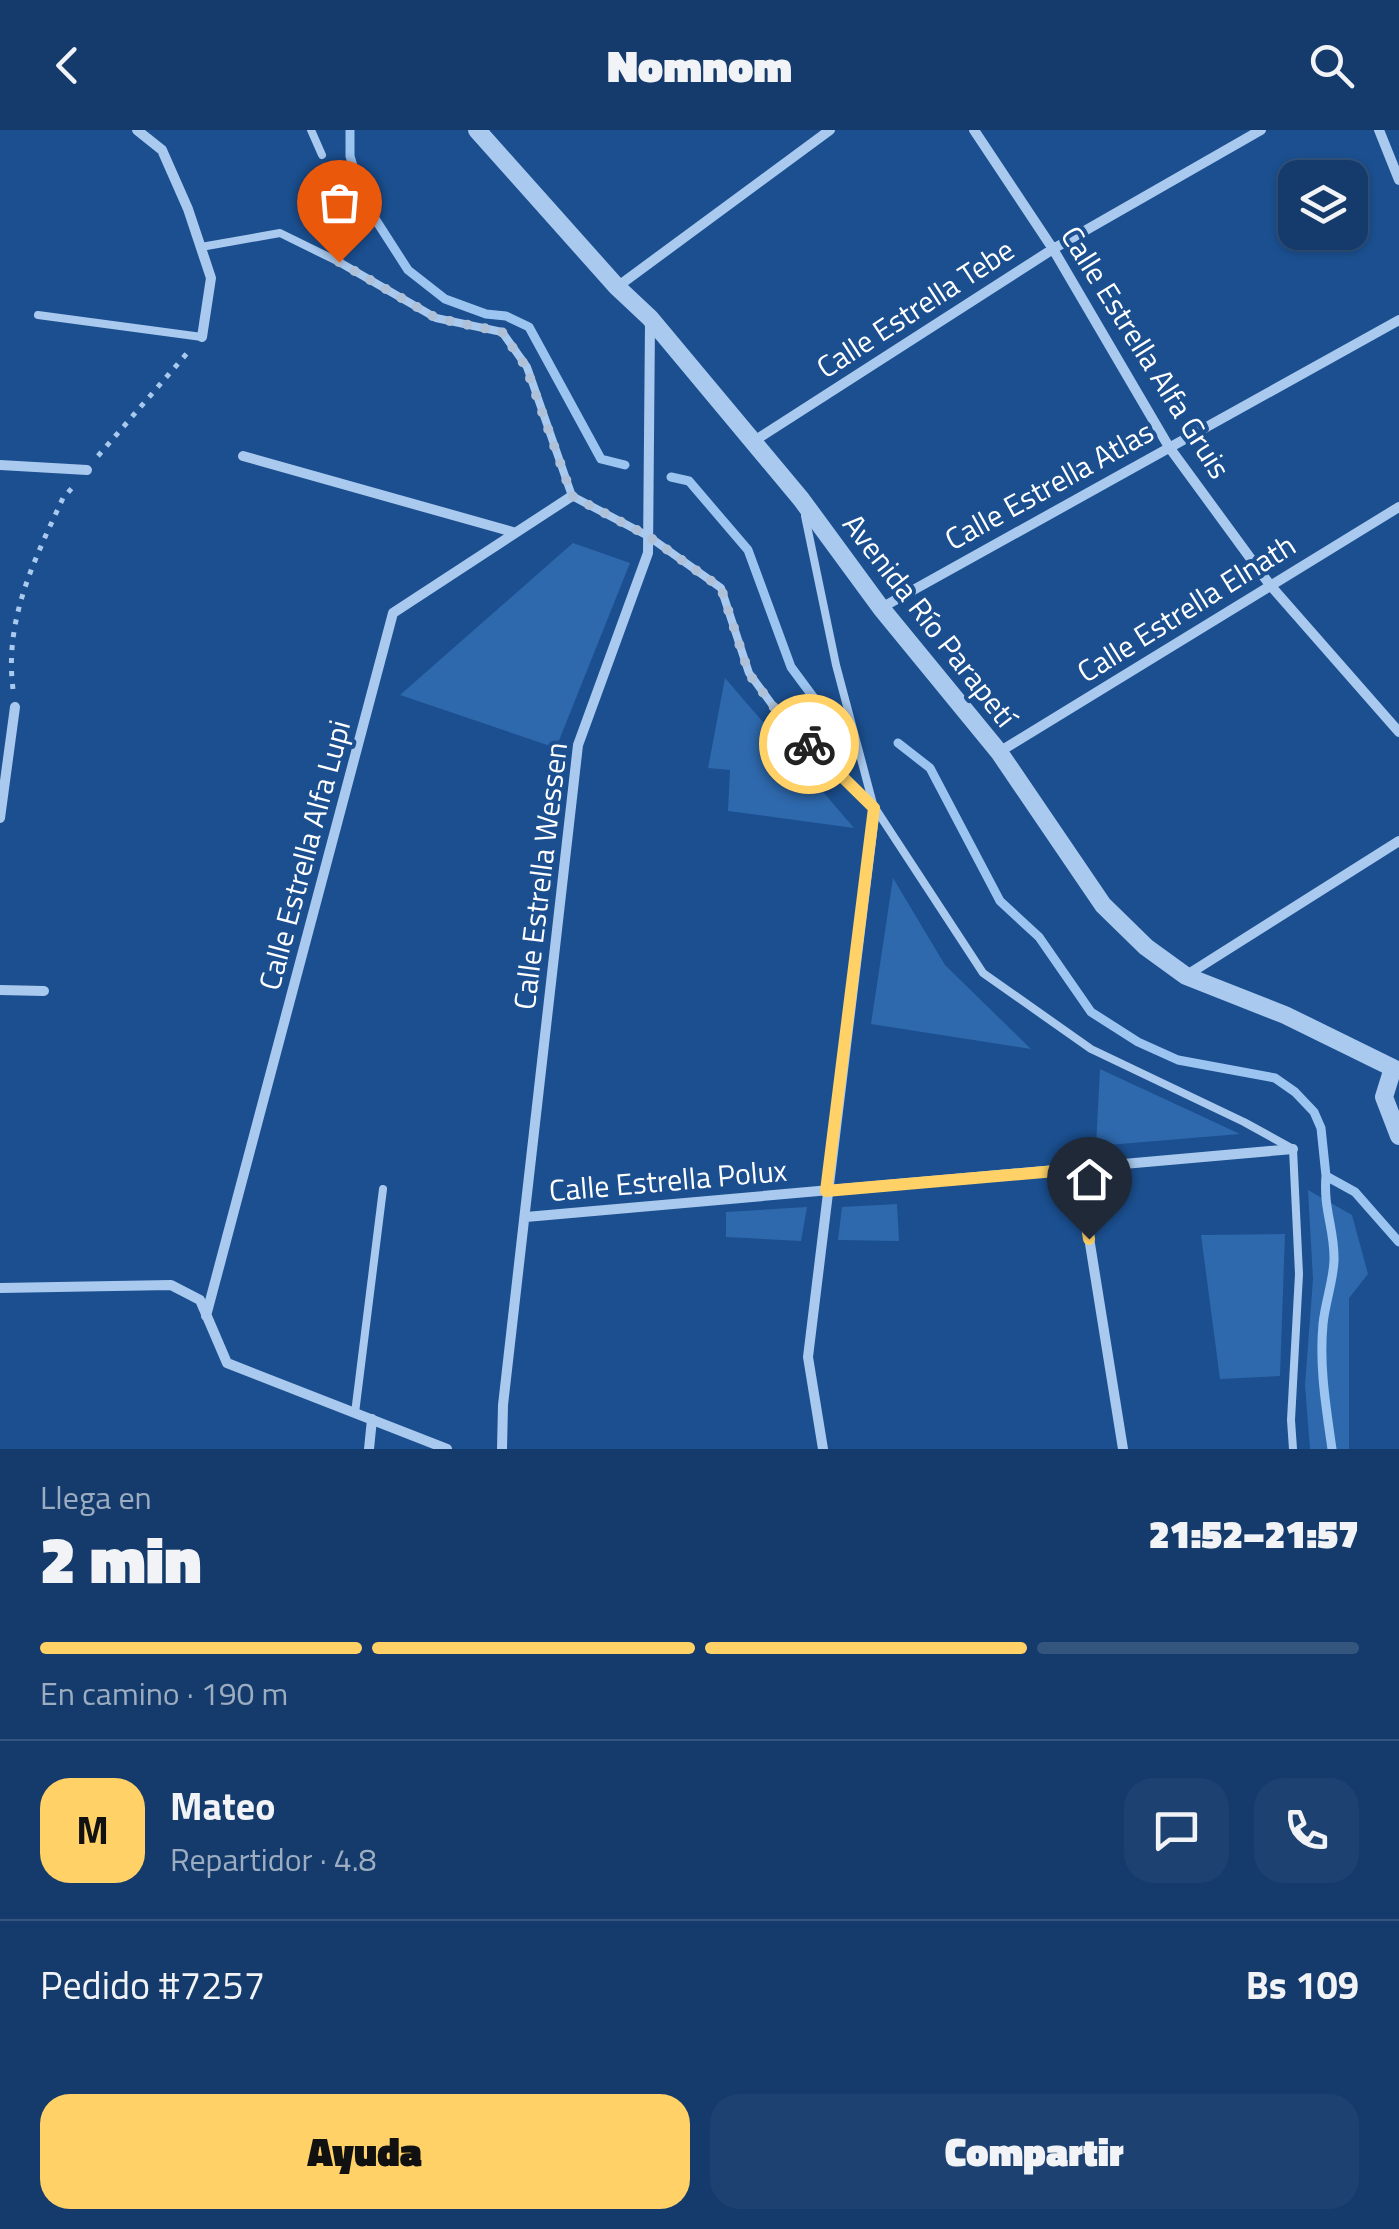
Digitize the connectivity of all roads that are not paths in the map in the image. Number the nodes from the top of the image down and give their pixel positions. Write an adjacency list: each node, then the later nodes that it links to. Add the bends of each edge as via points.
1 (137, 130): 10 (street, via 162,150)
2 (311, 130): 8 (lane)
3 (477, 130): 12 (street, Avenida Río Parapetí)
4 (830, 130): 12 (street)
5 (974, 130): 11 (street, Calle Estrella Alfa Gruis)
6 (1261, 130): 11 (street, Calle Estrella Tebe)
7 (1379, 130): 9 (street)
8 (322, 154)
9 (1399, 180)
10 (201, 247): 16 (street, via 211,278); 22 (lane, via 280,233 436,318 502,332 526,367)
11 (1053, 249): 17 (street, Calle Estrella Tebe); 18 (street, Calle Estrella Alfa Gruis)
12 (618, 287): 14 (street, Avenida Río Parapetí)
13 (38, 315): 16 (lane)
14 (650, 318): 17 (street, Avenida Río Parapetí); 26 (street, Calle Estrella Wessen)
15 (1399, 320): 18 (street, Calle Estrella Atlas)
16 (202, 337)
17 (754, 441): 23 (street, Avenida Río Parapetí)
18 (1169, 447): 27 (street, Calle Estrella Alfa Gruis); 28 (street, Calle Estrella Atlas)
19 (244, 456): 25 (street)
20 (0, 465): 21 (street)
21 (86, 470)
22 (572, 496): 25 (street, Calle Estrella Alfa Lupi); 26 (lane)
23 (801, 499): 28 (street, Avenida Río Parapetí); 32 (lane)
24 (1399, 507): 27 (street, Calle Estrella Elnath)
25 (513, 532): 46 (street, Calle Estrella Alfa Lupi, via 393,613)
26 (648, 536): 32 (lane, via 721,588 749,674 779,714); 44 (street, Calle Estrella Wessen, via 648,553 578,745)
27 (1270, 586): 30 (street, Calle Estrella Alfa Gruis); 31 (street, Calle Estrella Elnath)
28 (881, 608): 31 (street, Avenida Río Parapetí)
29 (15, 707): 33 (street)
30 (1399, 732)
31 (999, 752): 35 (street, Avenida Río Parapetí, via 1103,905)
32 (874, 808): 40 (lane, via 983,973 1091,1048); 43 (street)
33 (0, 818)
34 (1399, 841): 35 (street)
35 (1186, 976): 38 (street, Avenida Río Parapetí, via 1286,1015)
36 (0, 990): 37 (street)
37 (44, 991)
38 (1396, 1070): 39 (street, via 1384,1097)
39 (1399, 1136)
40 (1293, 1150): 41 (street, Calle Estrella Polux); 54 (lane, via 1299,1274)
41 (1078, 1169): 43 (street, Calle Estrella Polux); 53 (street)
42 (383, 1189): 47 (lane)
43 (826, 1191): 44 (street, Calle Estrella Polux); 52 (street, via 808,1357)
44 (526, 1217): 51 (street, Calle Estrella Wessen)
45 (0, 1288): 46 (street, via 171,1285 200,1300)
46 (206, 1316): 47 (street, via 226,1363)
47 (355, 1413): 48 (street)
48 (372, 1419): 49 (street); 50 (street)
49 (369, 1449)
50 (447, 1449)
51 (502, 1449)
52 (823, 1449)
53 (1123, 1449)
54 (1293, 1449)

